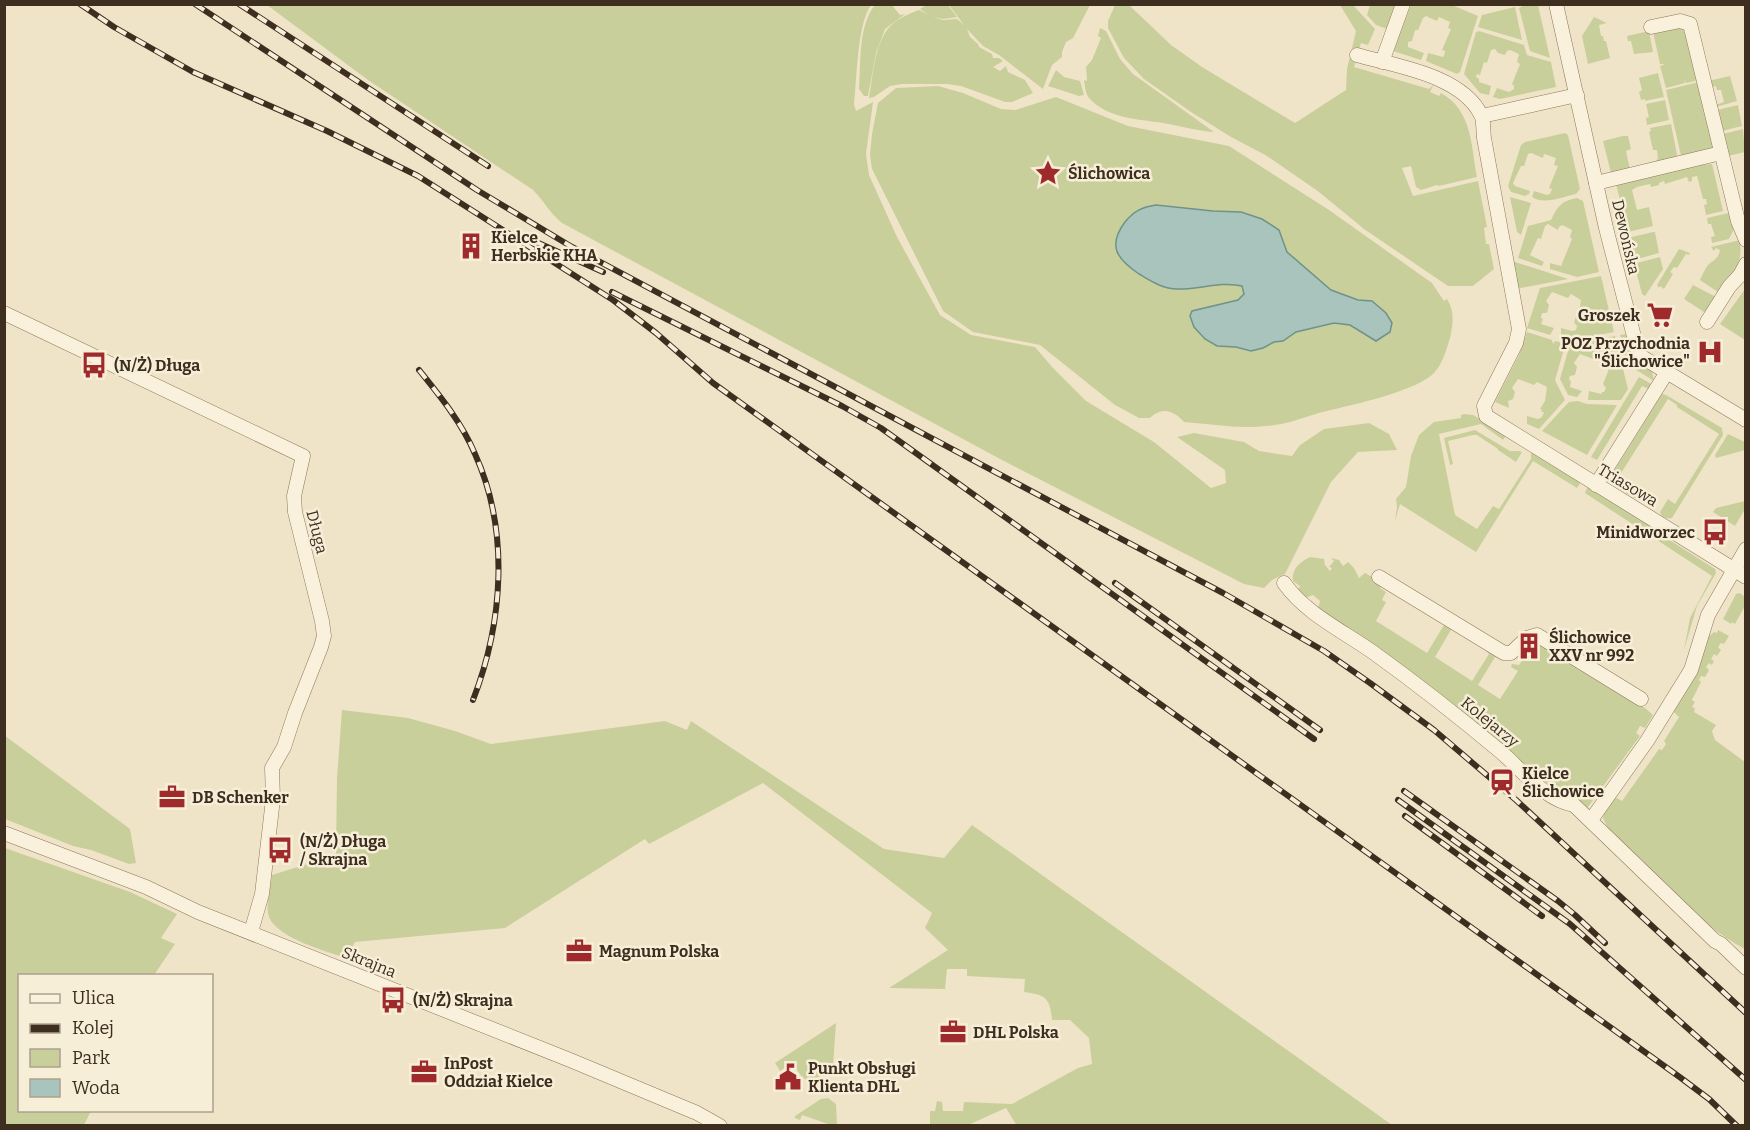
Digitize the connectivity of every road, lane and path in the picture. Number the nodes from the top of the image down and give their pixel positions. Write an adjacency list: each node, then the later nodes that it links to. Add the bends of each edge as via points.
1 (1403, 4): 5 (street)
2 (1556, 4): 6 (street, Dewońska)
3 (1651, 27): 8 (street, via 1680,21 1690,24)
4 (1357, 55): 5 (street)
5 (1382, 62): 7 (street, via 1443,80 1460,91)
6 (1577, 95): 7 (street); 9 (street, Dewońska)
7 (1482, 116): 16 (street, Triasowa, via 1519,329 1484,413)
8 (1721, 153): 9 (street); 10 (street)
9 (1596, 183): 14 (street, Dewońska, via 1638,352)
10 (1746, 240)
11 (1746, 264): 13 (street)
12 (4, 313): 24 (street, Długa, via 303,456 294,503 324,636 284,747 272,768 273,799 262,894)
13 (1707, 322)
14 (1666, 372): 15 (street, Dewońska); 16 (street)
15 (1746, 420)
16 (1596, 485): 18 (street, Triasowa)
17 (1746, 549): 18 (street)
18 (1740, 573): 22 (street, via 1708,615 1691,670)
19 (1379, 577): 21 (street, via 1504,653 1537,635)
20 (1284, 583): 22 (street, Kolejarzy, via 1323,620 1407,677 1544,790 1574,805)
21 (1641, 699)
22 (1591, 820): 25 (street, Kolejarzy)
23 (4, 832): 24 (street, Skrajna)
24 (251, 932): 26 (street, Skrajna)
25 (1746, 968)
26 (720, 1125)

